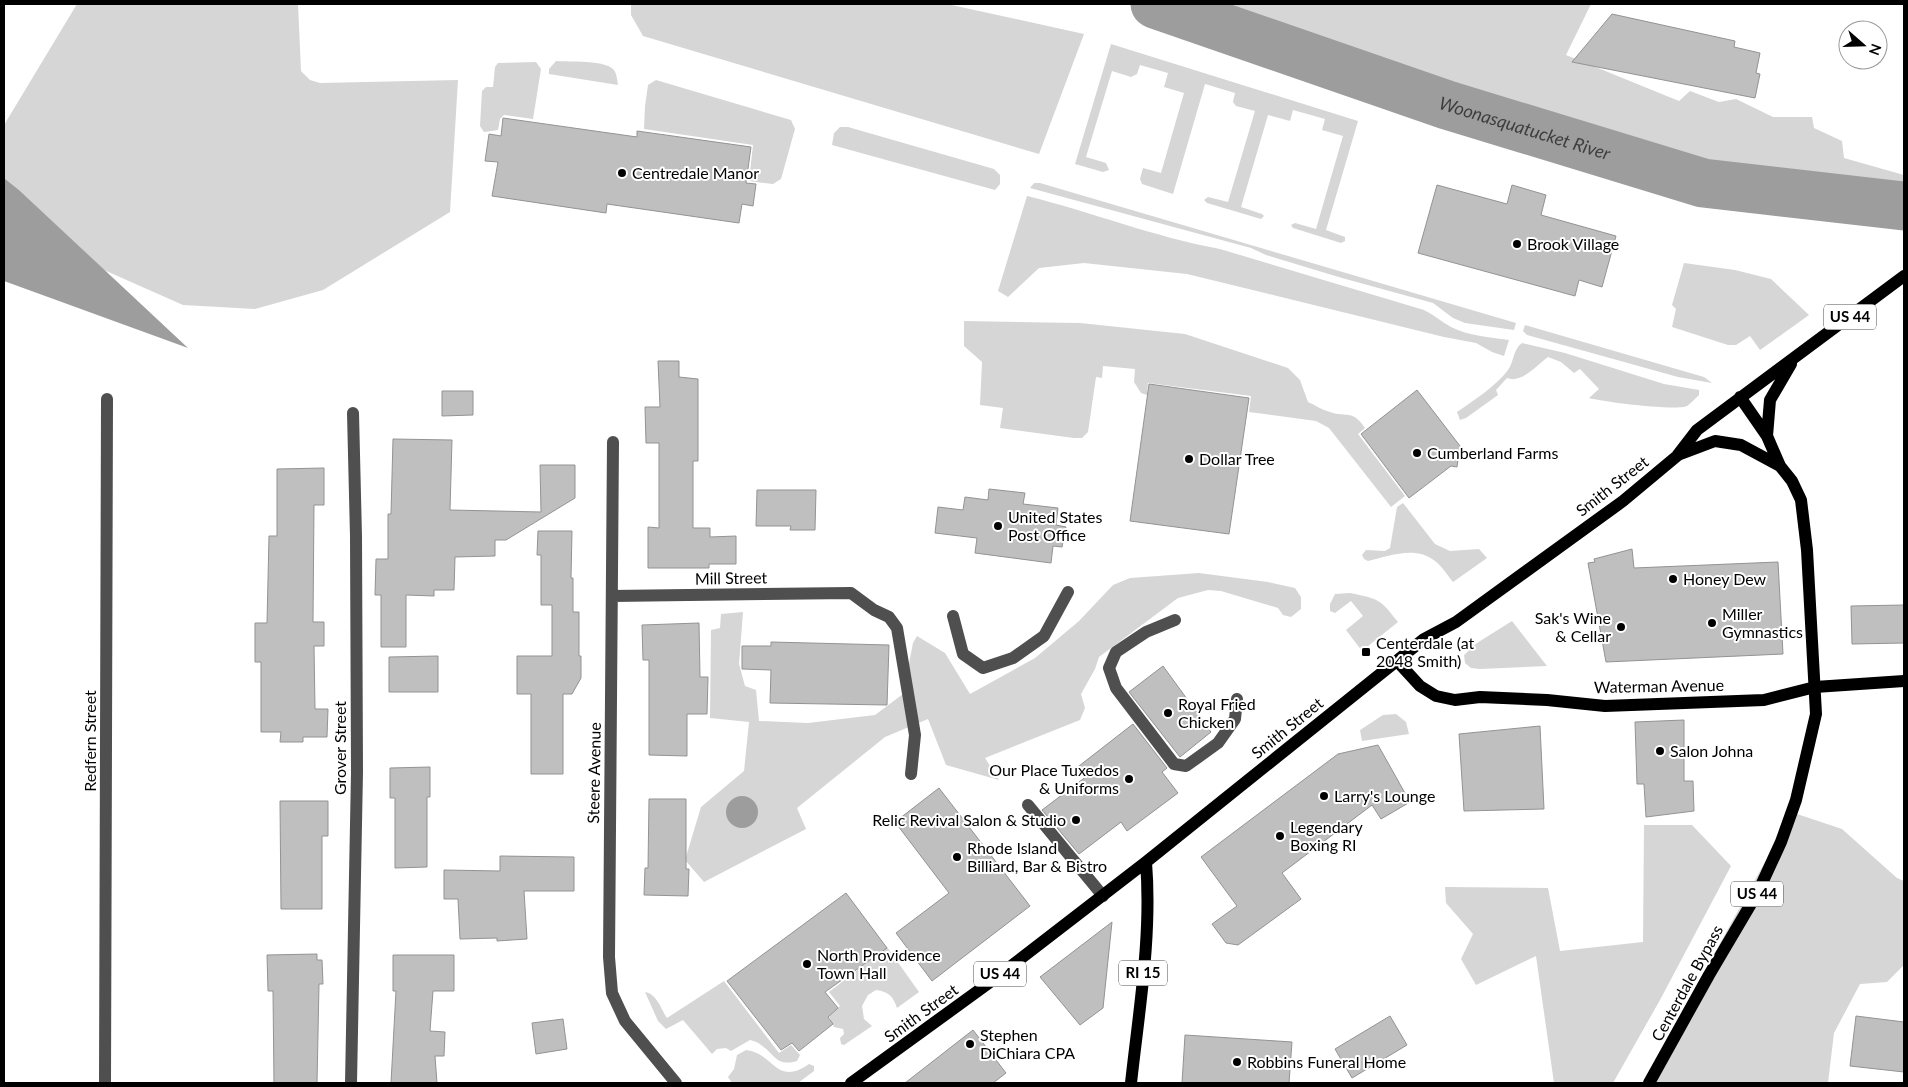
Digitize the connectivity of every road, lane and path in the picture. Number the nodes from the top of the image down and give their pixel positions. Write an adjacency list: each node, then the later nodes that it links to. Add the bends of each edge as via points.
1 (1904, 276): 2 (main road, US 44)
2 (1795, 358): 3 (main road, US 44); 6 (main road, US 44, via 1770,400)
3 (1740, 397): 6 (main road, Centerdale Bypass); 8 (main road, Smith Street / US 44, via 1697,430)
4 (107, 399): 22 (street, Redfern Street)
5 (352, 413): 23 (street, Grover Street, via 357,772)
6 (1766, 436): 9 (main road, Centerdale Bypass / US 44)
7 (613, 442): 11 (street, Steere Avenue)
8 (1676, 456): 9 (main road, Centerdale Bypass, via 1715,441 1741,445); 14 (main road, Smith Street / US 44, via 1622,501 1518,578)
9 (1780, 466): 16 (main road, Centerdale Bypass / US 44, via 1801,500)
10 (1068, 592): 12 (street, via 1044,636 1013,658 983,668 963,654)
11 (612, 596): 18 (street, Mill Street, via 851,593 889,617 897,628 915,735); 24 (street, Steere Avenue, via 609,956 612,993 625,1021)
12 (953, 616)
13 (1175, 620): 17 (street, via 1146,632 1116,652 1110,668 1116,688 1174,764 1186,766 1218,743 1235,719)
14 (1397, 661): 16 (main road, Waterman Avenue, via 1420,686 1436,696 1455,700 1547,700 1605,706 1727,702 1764,700); 20 (main road, Smith Street / US 44)
15 (1904, 681): 16 (main road, Waterman Avenue)
16 (1815, 687): 27 (main road, Centerdale Bypass / US 44, via 1816,714 1796,800 1781,842 1758,892)
17 (1237, 699)
18 (911, 774)
19 (1028, 805): 21 (street)
20 (1146, 862): 21 (main road, Smith Street / US 44); 26 (main road, RI 15, via 1148,894 1143,983)
21 (1102, 896): 25 (main road, Smith Street / US 44)
22 (105, 1083)
23 (351, 1083)
24 (676, 1083)
25 (851, 1083)
26 (1131, 1083)
27 (1649, 1083)

